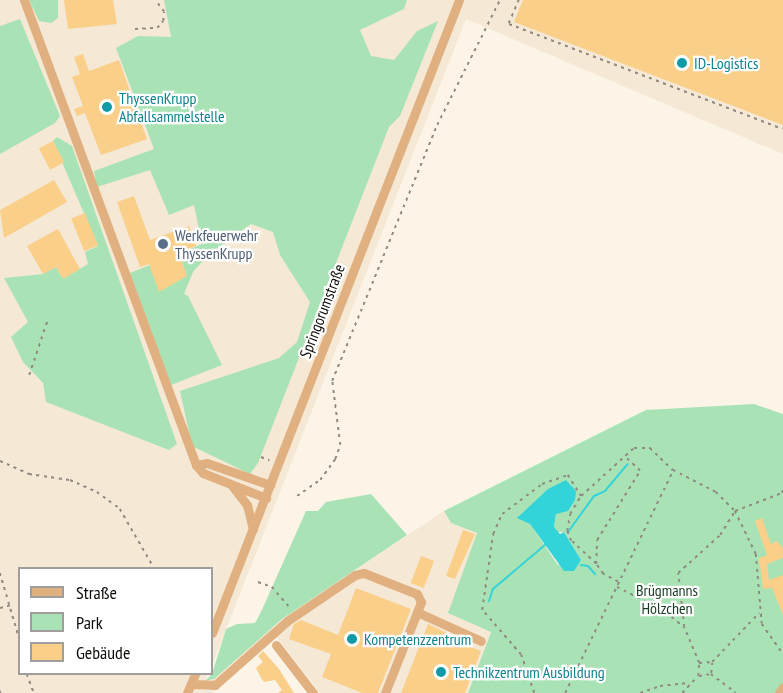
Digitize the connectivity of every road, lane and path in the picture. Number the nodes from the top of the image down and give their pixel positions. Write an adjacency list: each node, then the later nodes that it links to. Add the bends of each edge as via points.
1 (24, 0): 12 (street)
2 (155, 0): 6 (path, via 164,12 163,21 157,28)
3 (459, 0): 15 (street, Springorumstraße)
4 (500, 0): 18 (path, via 437,125 332,381 339,429 337,455 320,480)
5 (519, 0): 7 (path, via 509,24)
6 (135, 29)
7 (783, 129)
8 (48, 319): 9 (path)
9 (29, 375)
10 (626, 457): 13 (path, via 634,448 650,448); 19 (path); 23 (path, via 640,471 597,540)
11 (0, 461): 24 (path, via 29,474 70,480 97,492 120,509)
12 (196, 465): 14 (street, via 203,473); 15 (street, via 207,463)
13 (673, 470): 21 (path, via 716,492); 27 (path)
14 (229, 483): 20 (street); 22 (street, via 247,505)
15 (270, 485): 20 (street, Springorumstraße)
16 (783, 489): 17 (path)
17 (782, 493): 21 (path)
18 (297, 495)
19 (581, 496): 23 (path, via 570,514 567,531 571,541); 52 (path, via 568,475 542,484 502,514 493,534 482,610 521,655)
20 (266, 498): 22 (street, Springorumstraße)
21 (735, 511): 32 (path, via 756,554); 34 (path, via 720,536 678,573)
22 (253, 529): 35 (street, Springorumstraße)
23 (596, 564): 27 (path, via 603,574)
24 (153, 567)
25 (0, 573): 29 (path)
26 (258, 582): 33 (path, via 272,587)
27 (618, 582): 28 (path)
28 (616, 586): 34 (path, via 666,612); 53 (path)
29 (12, 605): 30 (path); 36 (path)
30 (0, 608)
31 (417, 612): 33 (street, via 421,602 417,594 364,573); 37 (street); 51 (street)
32 (760, 613): 39 (path, via 762,624); 40 (path)
33 (296, 614): 48 (street, via 215,685)
34 (684, 627): 41 (path)
35 (213, 630)
36 (18, 632)
37 (481, 641)
38 (276, 645): 50 (street)
39 (783, 654)
40 (712, 662): 41 (path); 42 (path)
41 (699, 663): 45 (path)
42 (711, 674): 45 (path); 56 (path)
43 (27, 675): 49 (path)
44 (195, 675): 48 (street)
45 (698, 676): 46 (path)
46 (691, 683): 54 (path, via 660,686); 55 (path)
47 (783, 687): 57 (street)
48 (189, 689)
49 (33, 693)
50 (313, 693)
51 (385, 693)
52 (534, 693)
53 (565, 693)
54 (640, 693)
55 (682, 693)
56 (736, 693)
57 (779, 693)

